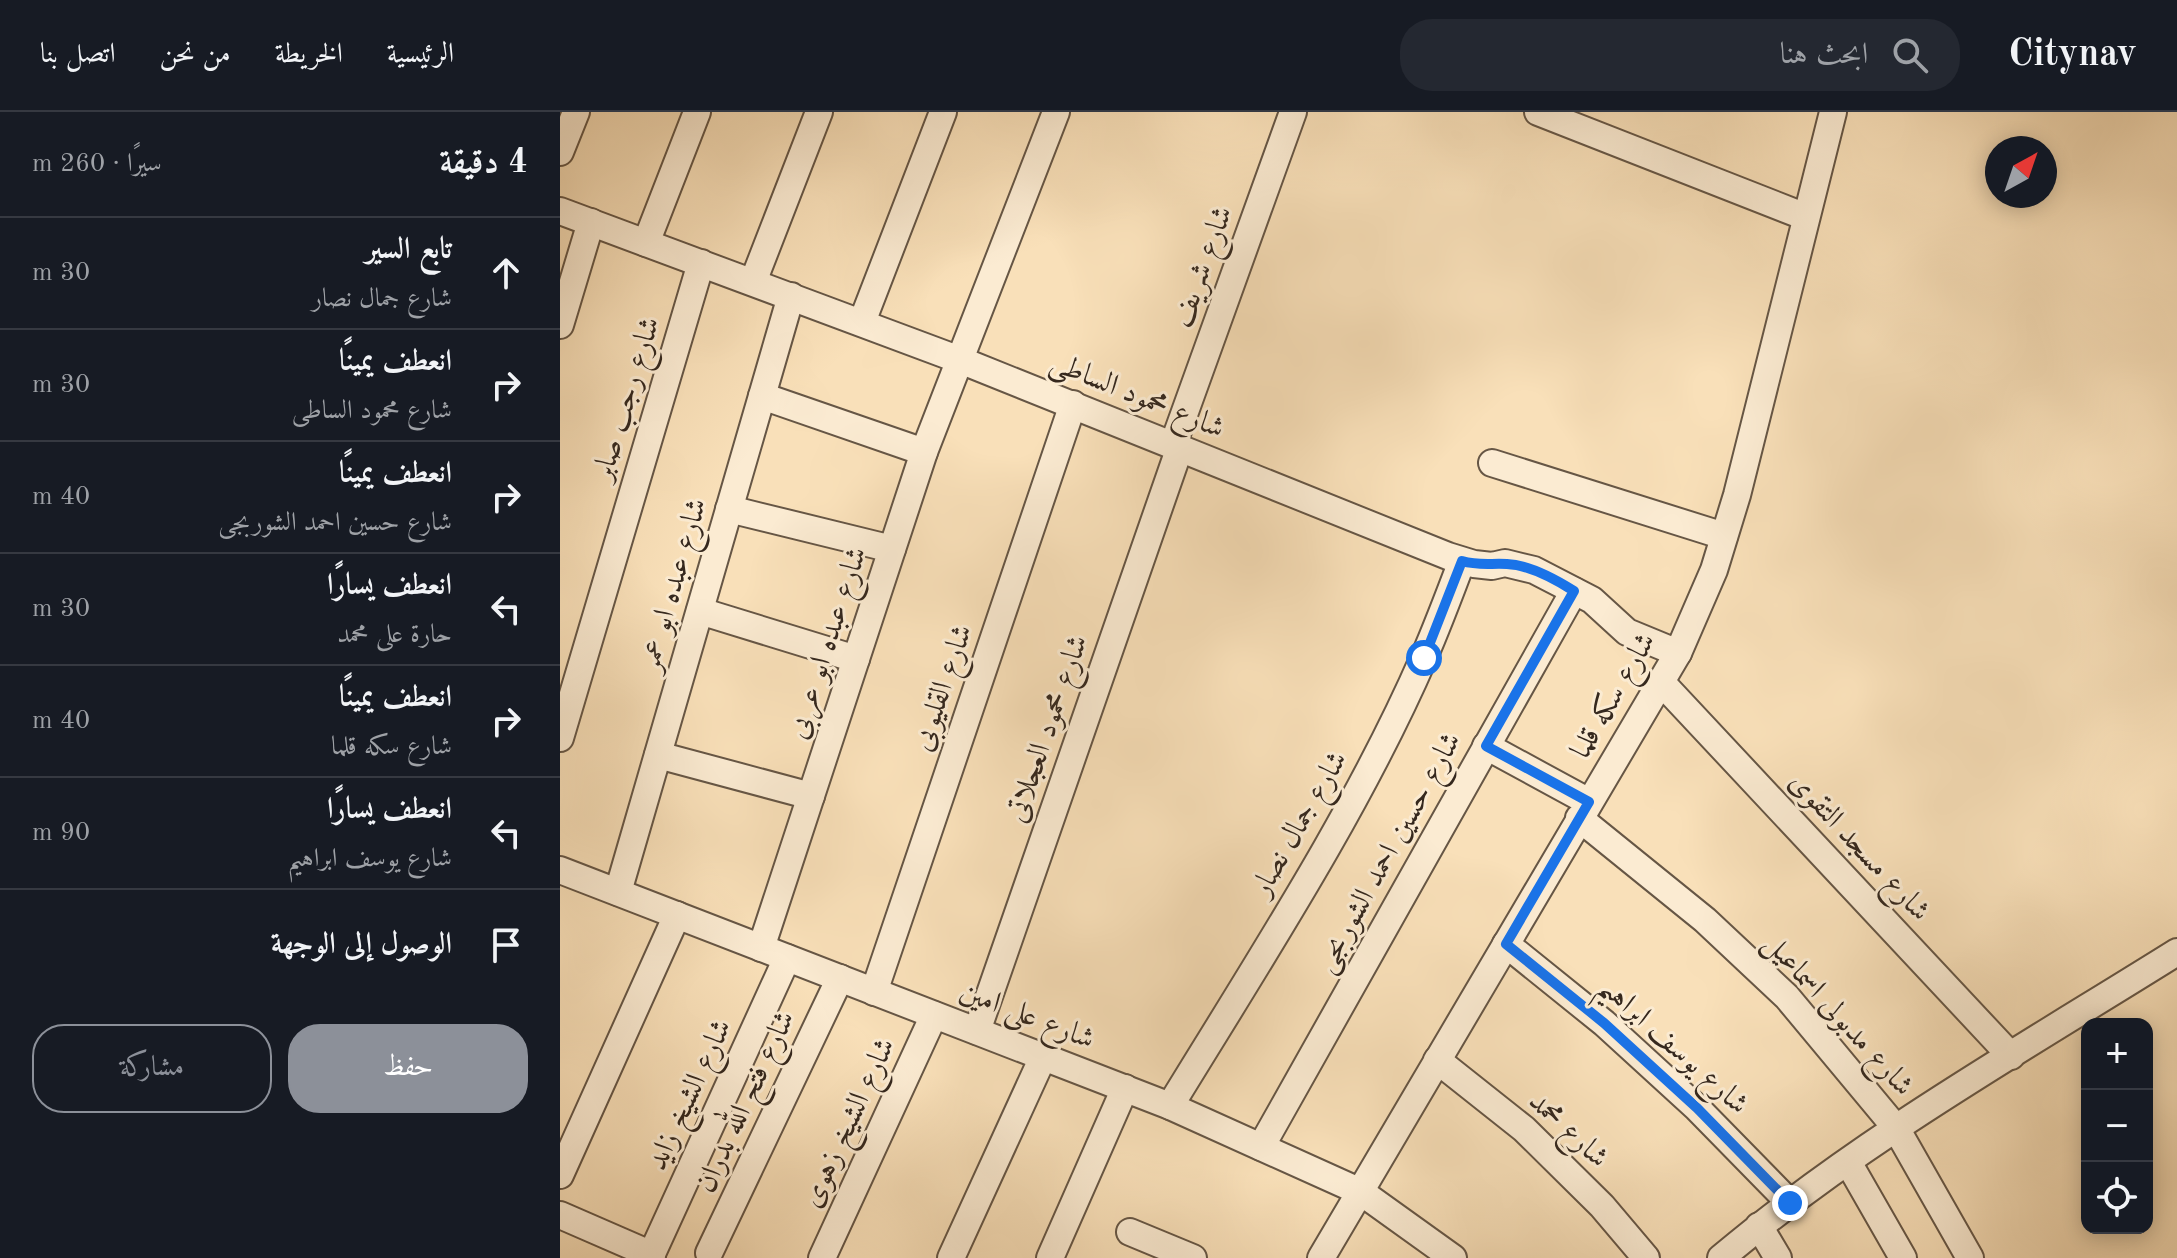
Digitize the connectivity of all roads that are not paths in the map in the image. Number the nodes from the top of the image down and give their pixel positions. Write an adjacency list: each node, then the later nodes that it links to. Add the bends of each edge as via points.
1 (576, 112): 9 (street)
2 (697, 112): 13 (street)
3 (819, 112): 15 (street)
4 (943, 112): 17 (street)
5 (1056, 112): 19 (street, شارع عبده ابو عربى)
6 (1293, 112): 22 (street, شارع شريف)
7 (1538, 112): 11 (street)
8 (1828, 116): 11 (street, شارع سكه قلما)
9 (560, 152)
10 (560, 211): 12 (street, شارع محمود الساطى)
11 (1806, 217): 26 (street, شارع سكه قلما)
12 (591, 222): 13 (street, شارع محمود الساطى); 18 (street)
13 (646, 243): 14 (street, شارع محمود الساطى)
14 (701, 263): 15 (street, شارع محمود الساطى); 34 (street, شارع رجب صابر)
15 (753, 282): 16 (street, شارع محمود الساطى)
16 (791, 296): 17 (street, شارع محمود الساطى); 20 (street, شارع عبده ابو عمر)
17 (862, 322): 19 (street, شارع محمود الساطى)
18 (560, 325)
19 (960, 360): 21 (street, شارع محمود الساطى); 23 (street, شارع عبده ابو عربى)
20 (762, 396): 23 (street); 25 (street, شارع عبده ابو عمر)
21 (1073, 404): 22 (street, شارع محمود الساطى); 47 (street, شارع القليوبى)
22 (1176, 446): 28 (street, شارع محمود الساطى); 49 (street, شارع محمود العجلاتى)
23 (924, 452): 27 (street, شارع عبده ابو عربى)
24 (1492, 463): 26 (street)
25 (729, 509): 27 (street); 30 (street, شارع عبده ابو عمر)
26 (1724, 536): 31 (street, شارع سكه قلما)
27 (892, 549): 32 (street, شارع عبده ابو عربى)
28 (1462, 561): 29 (street, شارع محمود الساطى, via 1521,566); 54 (street, شارع جمال نصار, via 1424,658 1369,770)
29 (1574, 591): 31 (street, شارع محمود الساطى, via 1627,632); 35 (street, شارع حسين احمد الشوربجى)
30 (700, 611): 32 (street); 36 (street, شارع عبده ابو عمر)
31 (1678, 653): 33 (street, شارع سكه قلما)
32 (856, 659): 37 (street, شارع عبده ابو عربى)
33 (1661, 682): 38 (street, شارع سكه قلما); 50 (street, شارع مسجد التقوى)
34 (560, 738)
35 (1486, 746): 38 (street, شارع مدبولى اسماعيل); 56 (street, شارع حسين احمد الشوربجى)
36 (658, 755): 37 (street); 40 (street, شارع عبده ابو عمر)
37 (811, 796): 43 (street, شارع عبده ابو عربى)
38 (1584, 810): 42 (street, شارع سكه قلما); 55 (street, شارع مدبولى اسماعيل, via 1787,997)
39 (563, 878): 40 (street, شارع على امين)
40 (618, 892): 41 (street, شارع على امين)
41 (677, 915): 43 (street, شارع على امين); 58 (street)
42 (1506, 944): 52 (street, شارع سكه قلما); 60 (street, شارع يوسف ابراهيم, via 1604,1023)
43 (761, 948): 45 (street, شارع على امين)
44 (2177, 952): 50 (street)
45 (787, 958): 46 (street, شارع على امين); 65 (street, شارع الشيخ زايد)
46 (840, 978): 47 (street, شارع على امين); 64 (street, شارع فتح الله بدران)
47 (874, 992): 48 (street, شارع على امين)
48 (934, 1015): 49 (street, شارع على امين); 66 (street, شارع الشيخ زهوى)
49 (977, 1031): 51 (street, شارع على امين)
50 (2011, 1056): 55 (street)
51 (1043, 1057): 53 (street, شارع على امين); 67 (street)
52 (1437, 1060): 59 (street, شارع سكه قلما); 72 (street, شارع محمد, via 1524,1129)
53 (1125, 1088): 54 (street, شارع على امين); 68 (street)
54 (1170, 1106): 56 (street, شارع على امين)
55 (1896, 1128): 57 (street); 76 (street, شارع مدبولى اسماعيل)
56 (1261, 1147): 59 (street, شارع على امين)
57 (1848, 1162): 60 (street); 75 (street)
58 (560, 1175)
59 (1361, 1192): 70 (street, شارع سكه قلما); 71 (street, شارع على امين)
60 (1790, 1203): 62 (street)
61 (560, 1215): 65 (street)
62 (1759, 1226): 73 (street); 74 (street)
63 (1130, 1232): 69 (street)
64 (709, 1253)
65 (651, 1256)
66 (822, 1258)
67 (951, 1258)
68 (1050, 1258)
69 (1193, 1258)
70 (1321, 1258)
71 (1453, 1258)
72 (1646, 1258)
73 (1721, 1258)
74 (1778, 1258)
75 (1903, 1258)
76 (1970, 1258)

